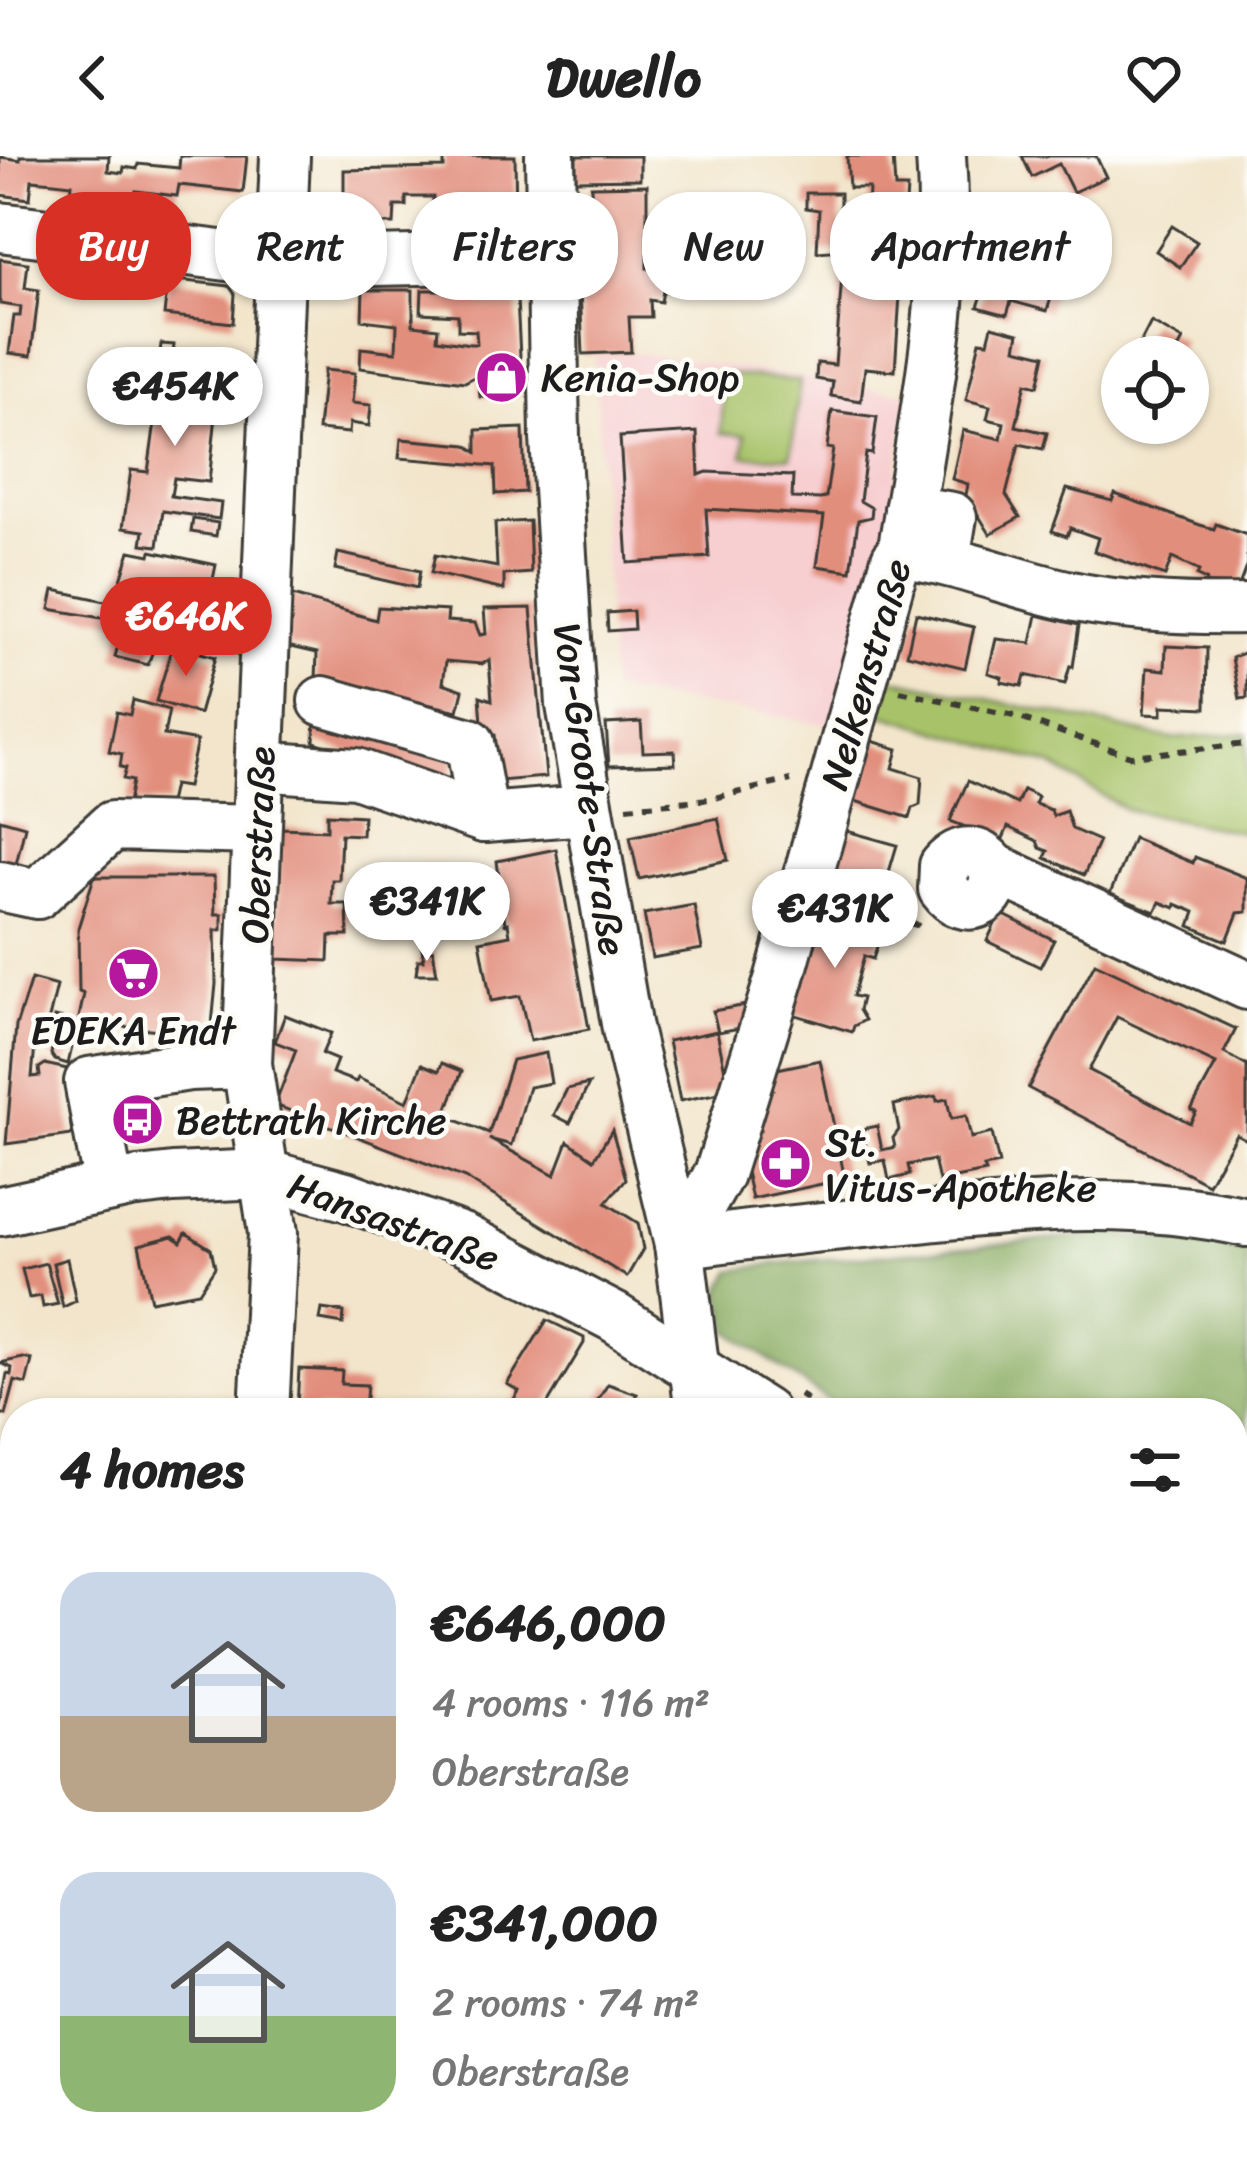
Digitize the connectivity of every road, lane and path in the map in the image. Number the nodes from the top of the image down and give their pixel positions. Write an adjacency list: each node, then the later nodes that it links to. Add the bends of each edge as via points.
1 (285, 156): 4 (street, Oberstraße)
2 (550, 156): 5 (street, Von-Groote-Straße)
3 (941, 156): 10 (street, Nelkenstraße, via 946,225)
4 (284, 192)
5 (550, 192)
6 (0, 227): 7 (street)
7 (215, 254)
8 (281, 300): 15 (street, Oberstraße)
9 (552, 300): 17 (street, Von-Groote-Straße, via 571,705)
10 (919, 541): 11 (street, via 1079,597); 12 (street, Nelkenstraße, via 896,560)
11 (1247, 609)
12 (860, 687): 14 (path, via 1014,716 1131,756); 16 (street, Nelkenstraße)
13 (323, 700): 18 (street, via 470,743)
14 (1247, 744)
15 (260, 766): 18 (street, via 356,772); 19 (street, Oberstraße)
16 (836, 770): 17 (path, via 710,799); 22 (street, Nelkenstraße)
17 (587, 810): 18 (street); 29 (street, Von-Groote-Straße, via 627,1029)
18 (484, 818)
19 (256, 830): 21 (street, via 112,826); 24 (street, Oberstraße)
20 (943, 889): 22 (path, via 916,925); 23 (street, via 944,866 976,852 994,868)
21 (18, 890)
22 (804, 890): 29 (street, Nelkenstraße, via 719,1174)
23 (1247, 985)
24 (248, 1064): 25 (street, Oberstraße); 26 (street, via 89,1082)
25 (263, 1174): 26 (street, Hansastraße); 30 (street, Hansastraße, via 462,1238); 31 (street, Oberstraße, via 273,1233)
26 (109, 1187): 27 (street, Hansastraße)
27 (0, 1211)
28 (1247, 1222): 29 (street, via 1190,1210 1071,1204)
29 (680, 1244): 30 (street, Von-Groote-Straße)
30 (694, 1365): 32 (street, Von-Groote-Straße); 33 (street, Hansastraße)
31 (265, 1398)
32 (698, 1398)
33 (742, 1398)

